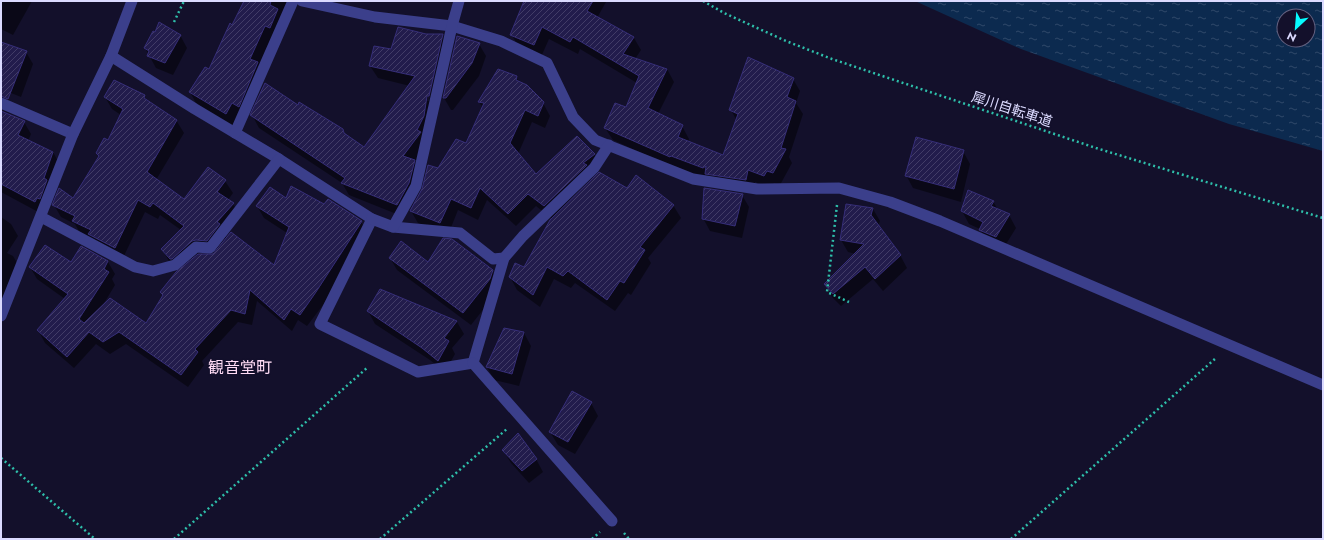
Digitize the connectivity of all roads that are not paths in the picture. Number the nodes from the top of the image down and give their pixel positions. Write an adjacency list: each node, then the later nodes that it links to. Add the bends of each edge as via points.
1 (132, 1): 6 (street)
2 (293, 1): 8 (street)
3 (302, 1): 5 (street, via 375,17)
4 (459, 1): 5 (street)
5 (452, 26): 10 (street, via 501,41 547,63 573,117 595,140); 14 (street, via 416,186)
6 (111, 56): 8 (street); 9 (street)
7 (1, 102): 9 (street)
8 (235, 133): 11 (street)
9 (73, 134): 12 (street)
10 (609, 145): 15 (street, via 594,168 523,236); 18 (street, via 693,179 757,189 839,188 890,202)
11 (279, 159): 12 (street, via 210,248 196,247 176,266 153,271 135,267); 13 (street)
12 (41, 217): 16 (street)
13 (372, 219): 14 (street); 17 (street, via 320,324 418,372)
14 (393, 227): 15 (street, via 460,233 493,258)
15 (504, 258): 17 (street)
16 (1, 316)
17 (473, 363): 19 (street)
18 (1323, 385)
19 (612, 521)

